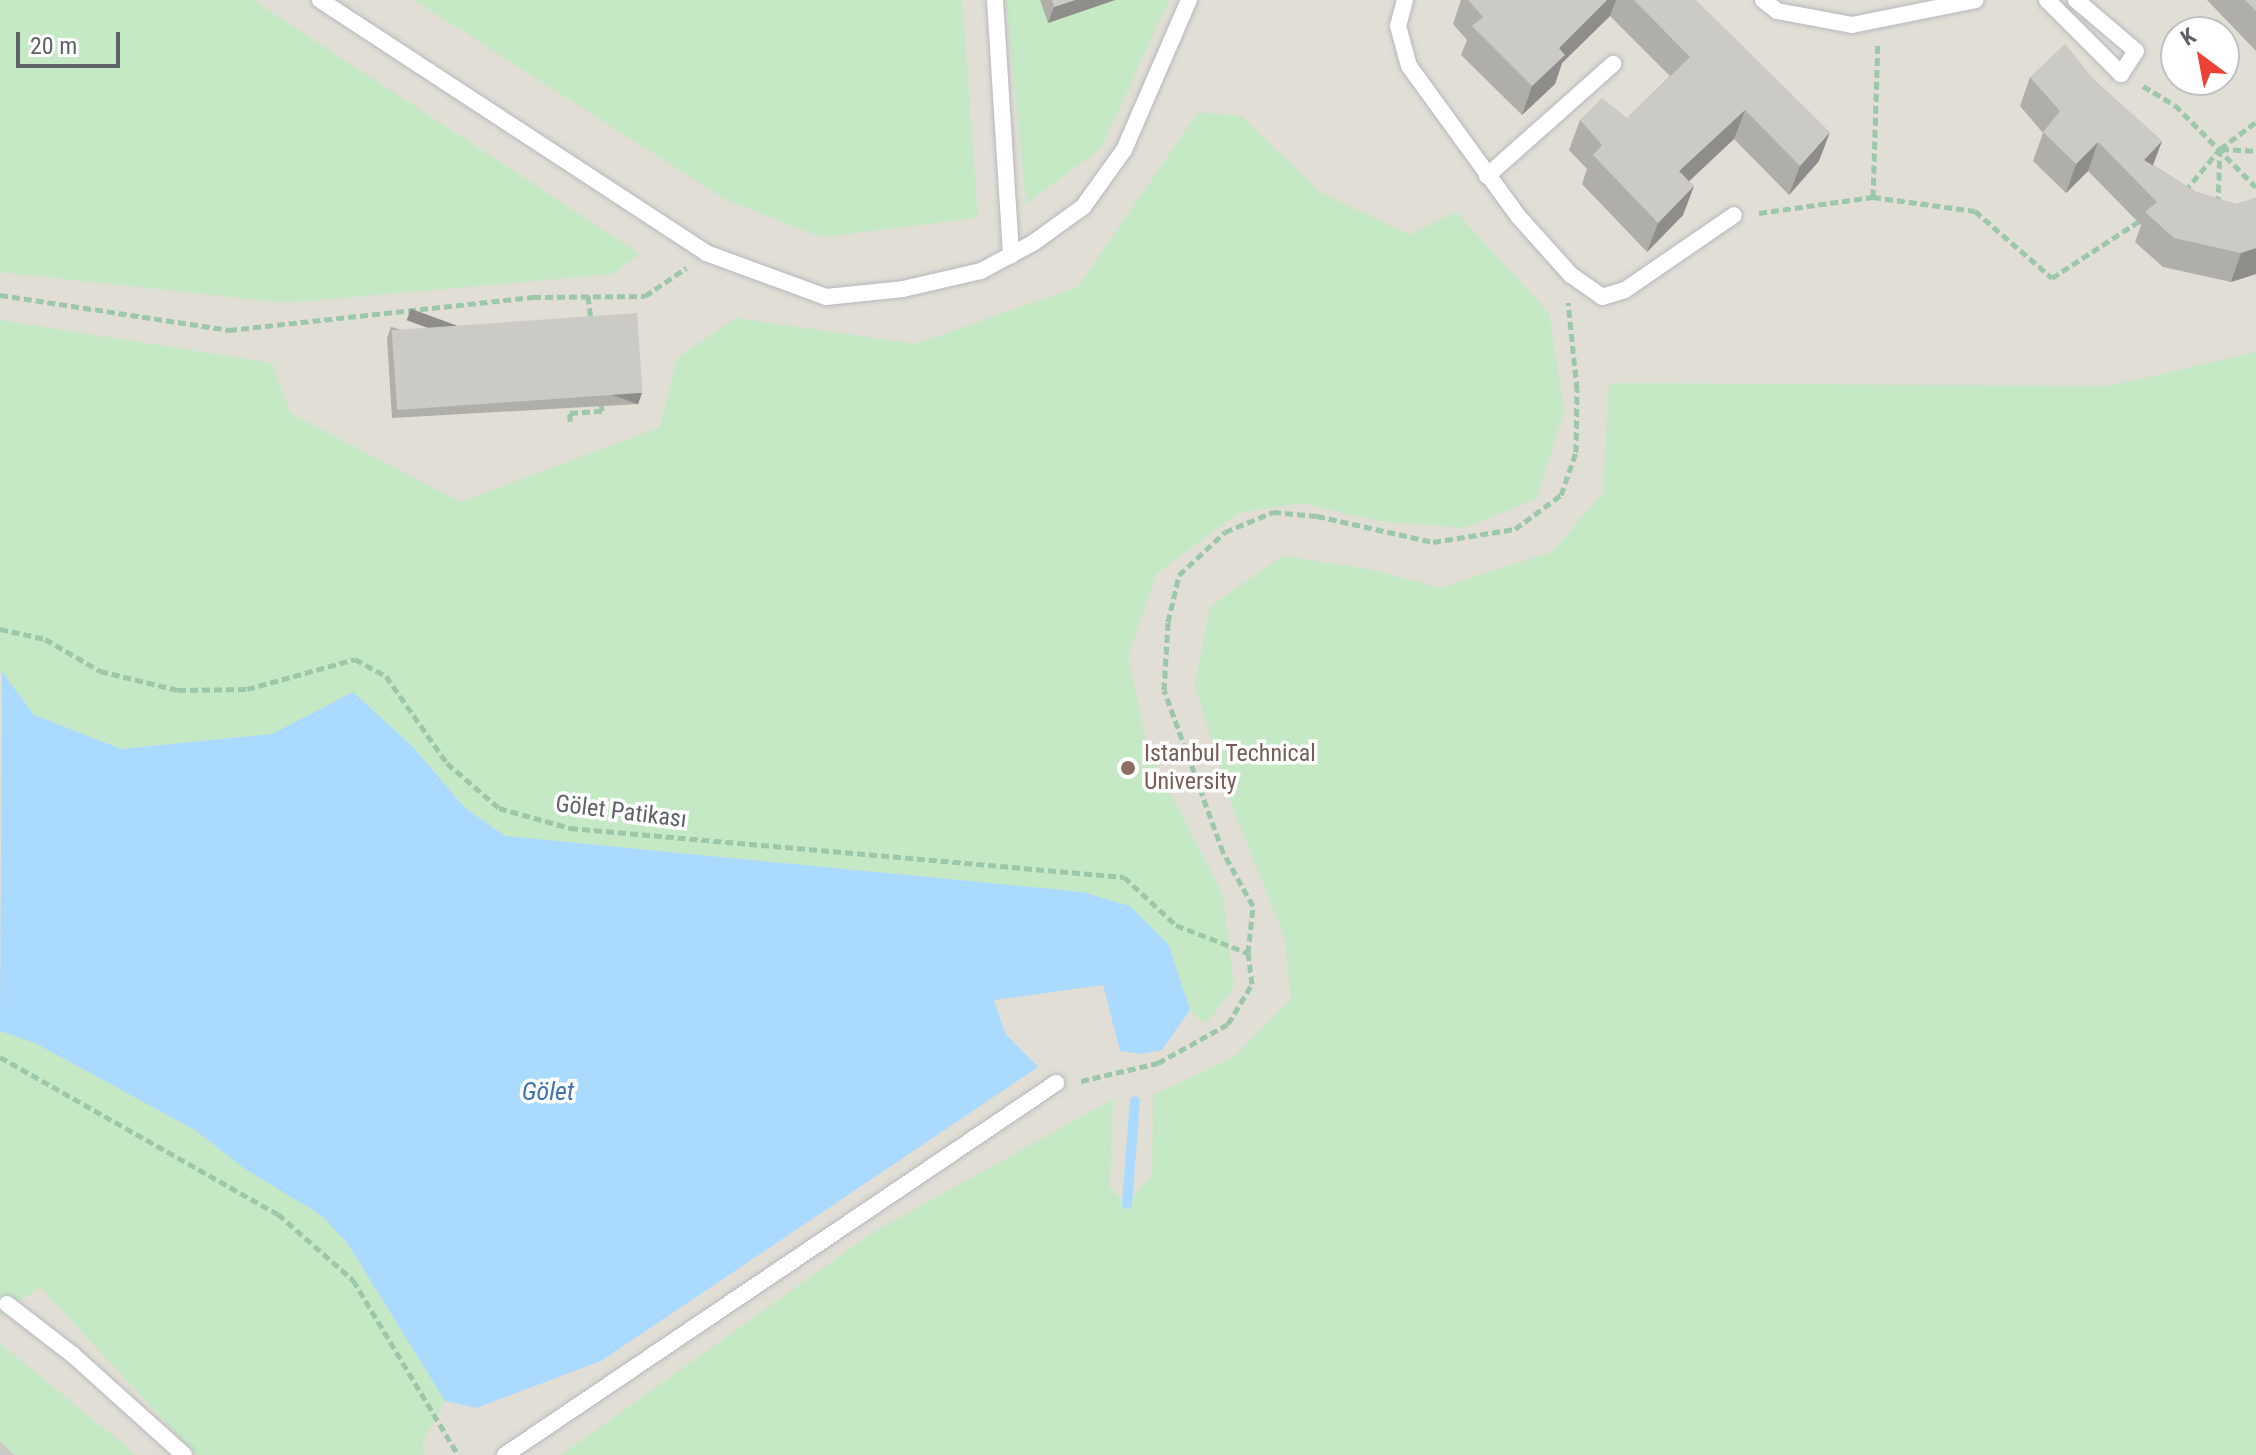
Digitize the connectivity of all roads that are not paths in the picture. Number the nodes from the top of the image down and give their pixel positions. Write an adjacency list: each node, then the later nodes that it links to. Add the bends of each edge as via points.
1 (320, 0): 12 (lane, via 706,253 826,297 903,289 981,271)
2 (995, 0): 12 (lane)
3 (1189, 0): 12 (lane, via 1124,150 1083,207)
4 (1405, 0): 10 (lane, via 1398,26 1409,66)
5 (1763, 0): 6 (lane, via 1777,11 1837,22 1879,20)
6 (1976, 0)
7 (2047, 0): 8 (lane, via 2121,74 2136,51)
8 (2076, 0)
9 (1613, 64): 10 (lane)
10 (1487, 176): 11 (lane, via 1571,275 1602,297 1625,290)
11 (1734, 215)
12 (1011, 255)
13 (1056, 1083): 16 (lane)
14 (7, 1304): 15 (lane, via 73,1355)
15 (184, 1455)
16 (505, 1455)

